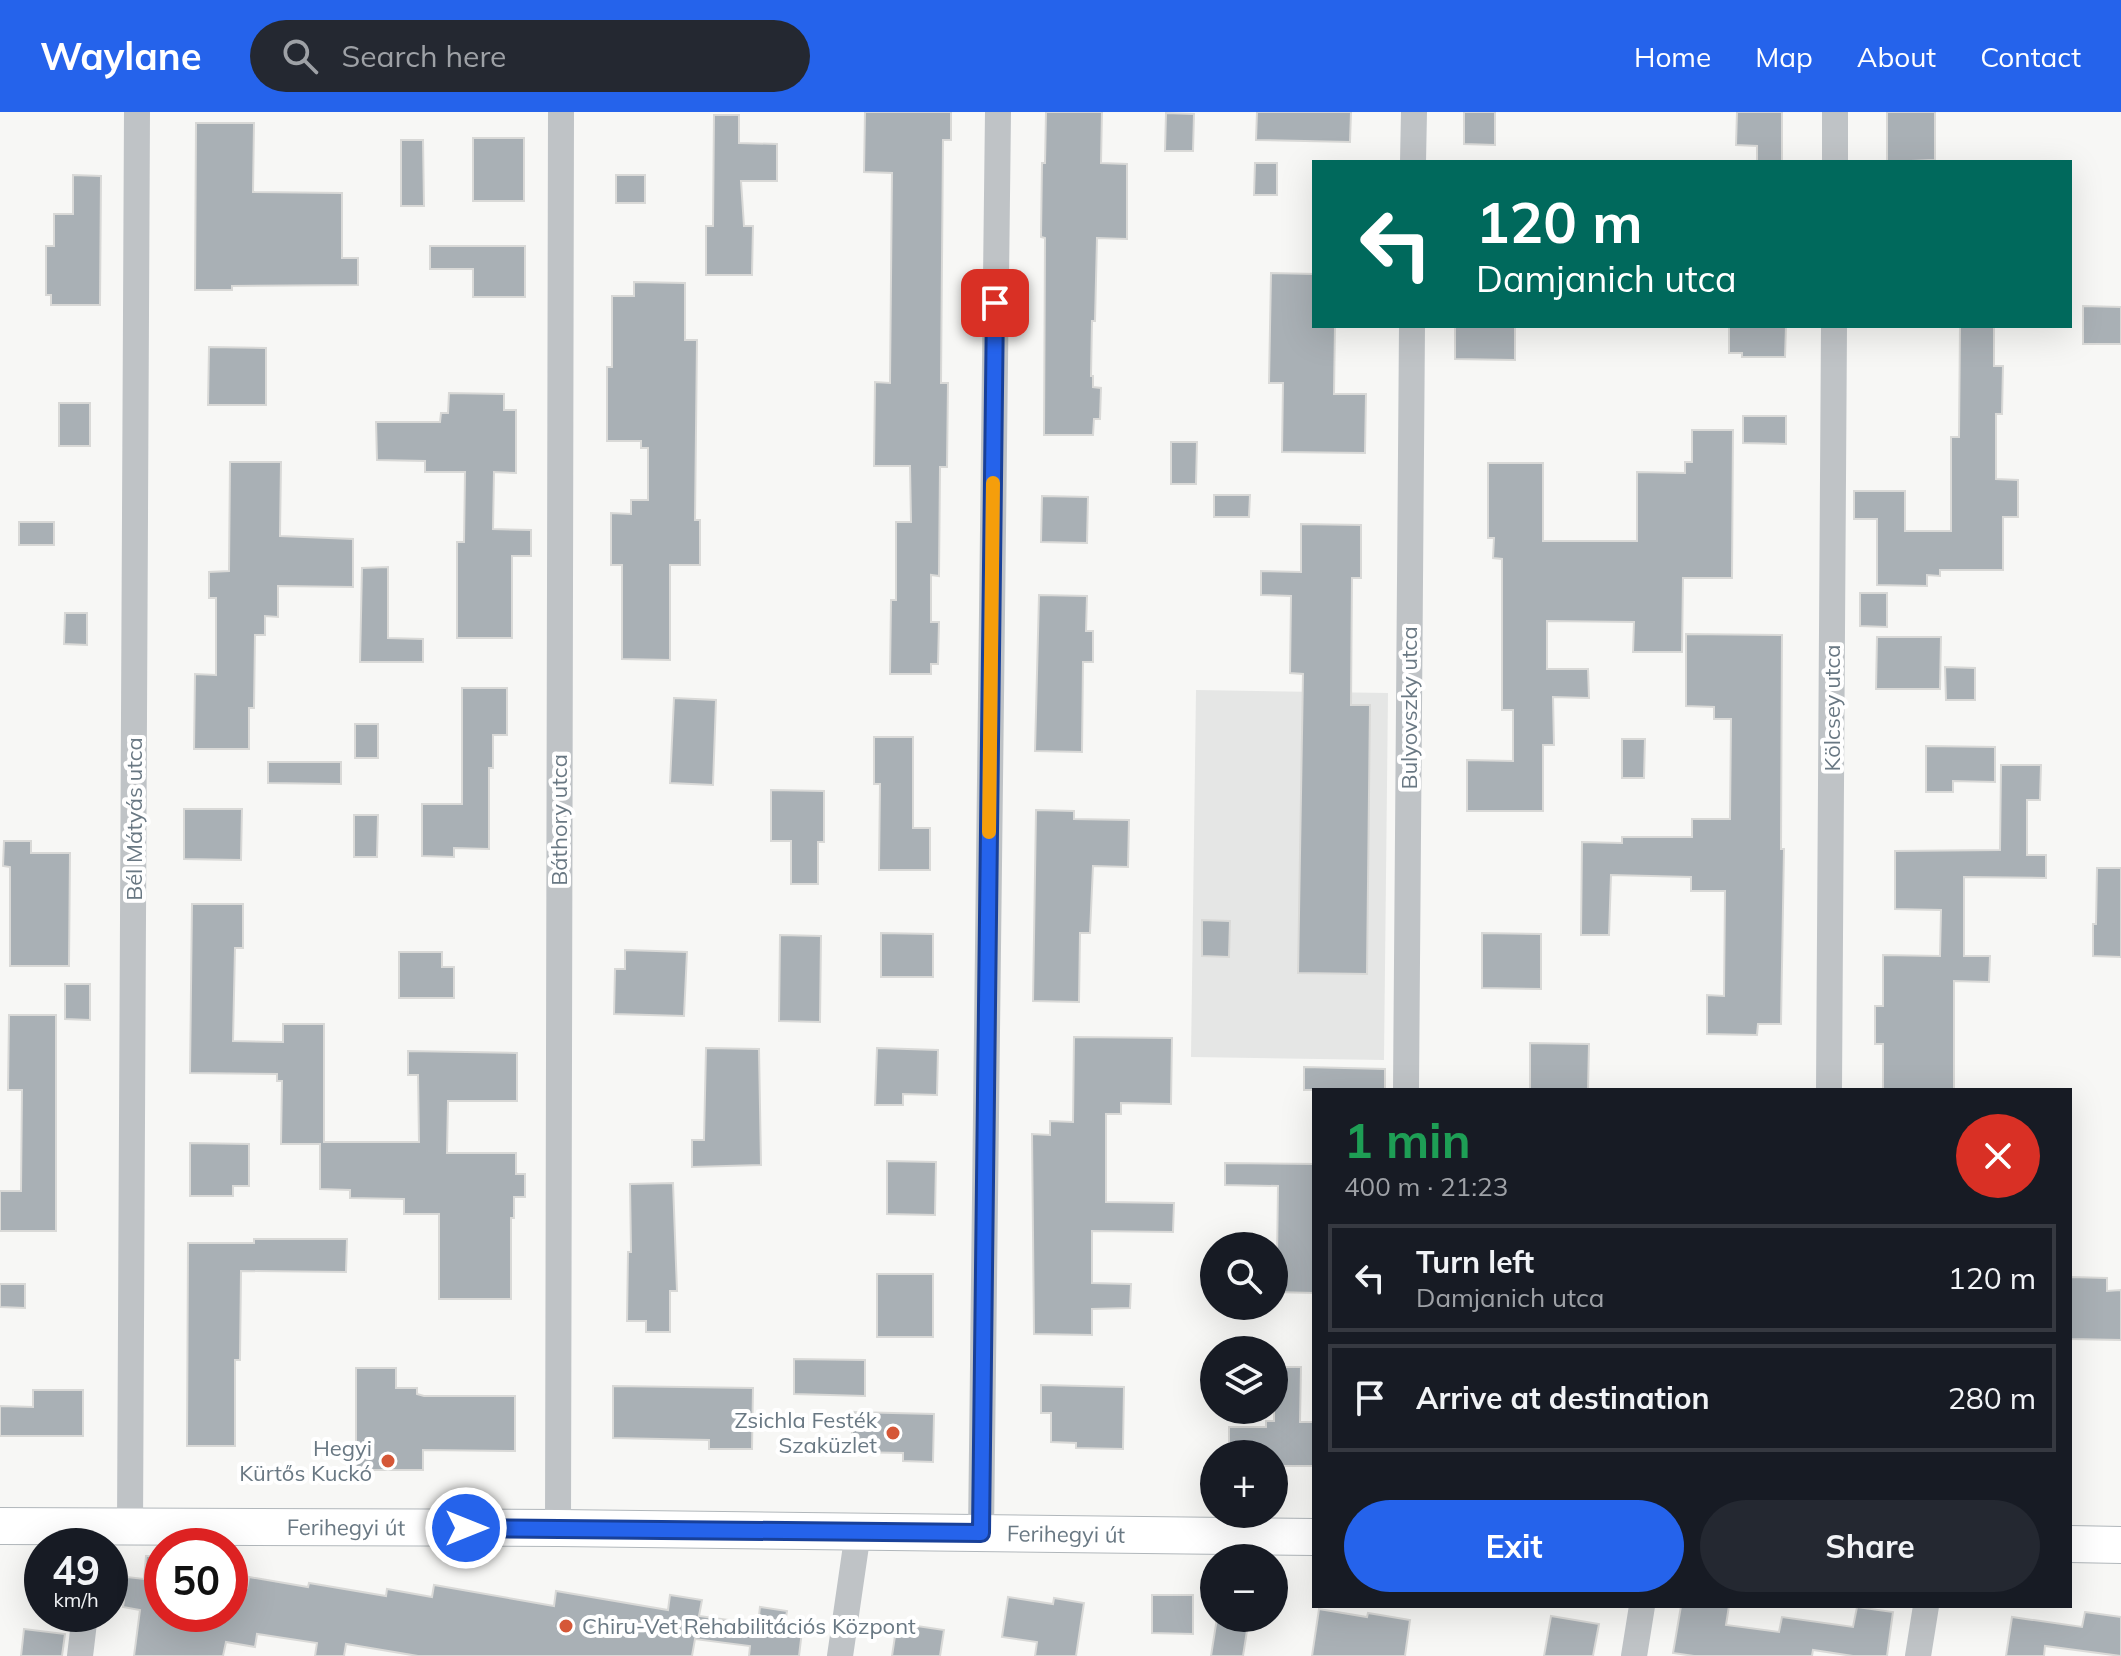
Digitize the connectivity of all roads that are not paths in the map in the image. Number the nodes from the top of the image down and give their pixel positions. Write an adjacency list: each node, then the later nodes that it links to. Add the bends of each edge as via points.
1 (137, 112): 14 (street, Bél Mátyás utca)
2 (561, 112): 15 (street, Báthory utca)
3 (998, 112): 18 (street)
4 (1414, 112): 6 (street)
5 (1835, 112): 7 (street)
6 (1413, 160)
7 (1835, 160)
8 (1412, 328): 10 (street, Bulyovszky utca)
9 (1834, 328): 11 (street, Kölcsey utca)
10 (1406, 1088)
11 (1829, 1088)
12 (0, 1526): 13 (main road, Ferihegyi út)
13 (31, 1528)
14 (107, 1528)
15 (558, 1528): 16 (main road, Ferihegyi út); 17 (main road, Ferihegyi út)
16 (858, 1532): 18 (main road, Ferihegyi út); 26 (street)
17 (128, 1533)
18 (981, 1533): 19 (main road, Ferihegyi út)
19 (1312, 1537)
20 (2072, 1544): 21 (main road)
21 (2121, 1545)
22 (1642, 1608): 27 (street)
23 (1926, 1608): 28 (street)
24 (83, 1632): 25 (street)
25 (80, 1656)
26 (840, 1656)
27 (1634, 1656)
28 (1918, 1656)

